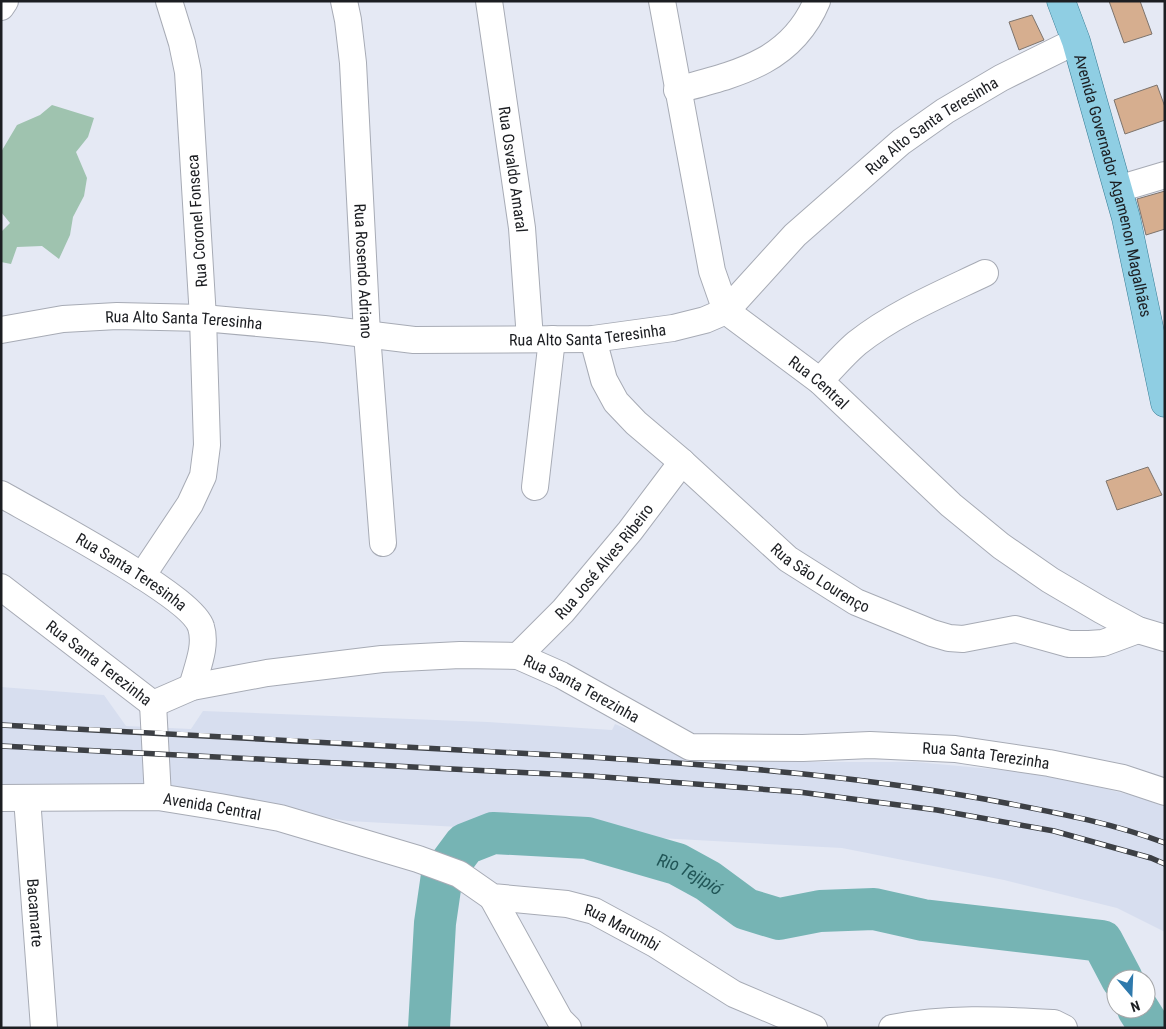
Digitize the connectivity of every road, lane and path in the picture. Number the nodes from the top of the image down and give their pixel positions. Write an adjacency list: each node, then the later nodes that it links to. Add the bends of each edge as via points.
1 (5, 1): 8 (street)
2 (169, 1): 15 (street, Rua Coronel Fonseca, via 188,72)
3 (344, 1): 17 (street, Rua Rosendo Adriano, via 353,63)
4 (489, 1): 18 (street, Rua Osvaldo Amaral)
5 (662, 1): 10 (street)
6 (817, 1): 10 (street, via 811,16 795,38 777,54 721,78)
7 (1061, 1): 9 (main road, Avenida Governador Agamenon Magalhães)
8 (1, 7)
9 (1076, 40): 12 (main road, Avenida Governador Agamenon Magalhães); 14 (street, Rua Alto Santa Teresinha, via 985,87 901,142 796,236)
10 (678, 90): 14 (street, via 712,271)
11 (1165, 175): 12 (street)
12 (1118, 189): 21 (main road, Avenida Governador Agamenon Magalhães)
13 (984, 273): 20 (street, via 882,324 856,344)
14 (726, 311): 19 (street, Rua Alto Santa Teresinha, via 672,328); 20 (street, Rua Central)
15 (203, 318): 16 (street, Rua Alto Santa Teresinha, via 108,316 63,319); 17 (street, Rua Alto Santa Teresinha); 26 (street, Rua Coronel Fonseca, via 207,445 203,476 190,504)
16 (1, 330)
17 (367, 334): 18 (street, Rua Alto Santa Teresinha, via 414,340); 25 (street, Rua Rosendo Adriano)
18 (541, 339): 19 (street, Rua Alto Santa Teresinha); 23 (street, Rua Osvaldo Amaral)
19 (593, 339): 22 (street, Rua São Lourenço, via 604,380 616,402)
20 (820, 381): 28 (street, Rua Central, via 951,505 1001,546 1050,580)
21 (1165, 403)
22 (682, 462): 28 (street, Rua São Lourenço, via 788,559 856,602 923,630 962,639 1015,629 1070,644 1089,644 1103,643); 30 (street, Rua José Alves Ribeiro, via 618,546 563,611)
23 (535, 487)
24 (1, 494): 26 (street, Rua Santa Teresinha)
25 (383, 543)
26 (142, 576): 31 (street, Rua Santa Teresinha, via 180,602 201,626 203,641)
27 (1, 586): 32 (street, Rua Santa Terezinha)
28 (1138, 630): 29 (street, Rua Central)
29 (1165, 638)
30 (518, 656): 31 (street, Rua Santa Terezinha, via 382,659 267,673); 33 (street, Rua Santa Terezinha, via 561,675 690,747 803,748 870,744 955,749 1049,762 1123,778)
31 (192, 687): 32 (street, Rua Santa Terezinha)
32 (152, 704): 35 (street)
33 (1165, 792)
34 (14, 798): 35 (street, Avenida Central); 39 (street, Bacamarte)
35 (158, 798): 36 (street, Avenida Central, via 280,818)
36 (418, 859): 37 (street, Rua Marumbi, via 459,874)
37 (492, 896): 38 (street); 40 (street, Rua Marumbi, via 566,904 594,911 655,944 734,994)
38 (558, 1025)
39 (44, 1028)
40 (814, 1028)
41 (892, 1028): 42 (street, via 941,1020 1054,1023)
42 (1064, 1028)

